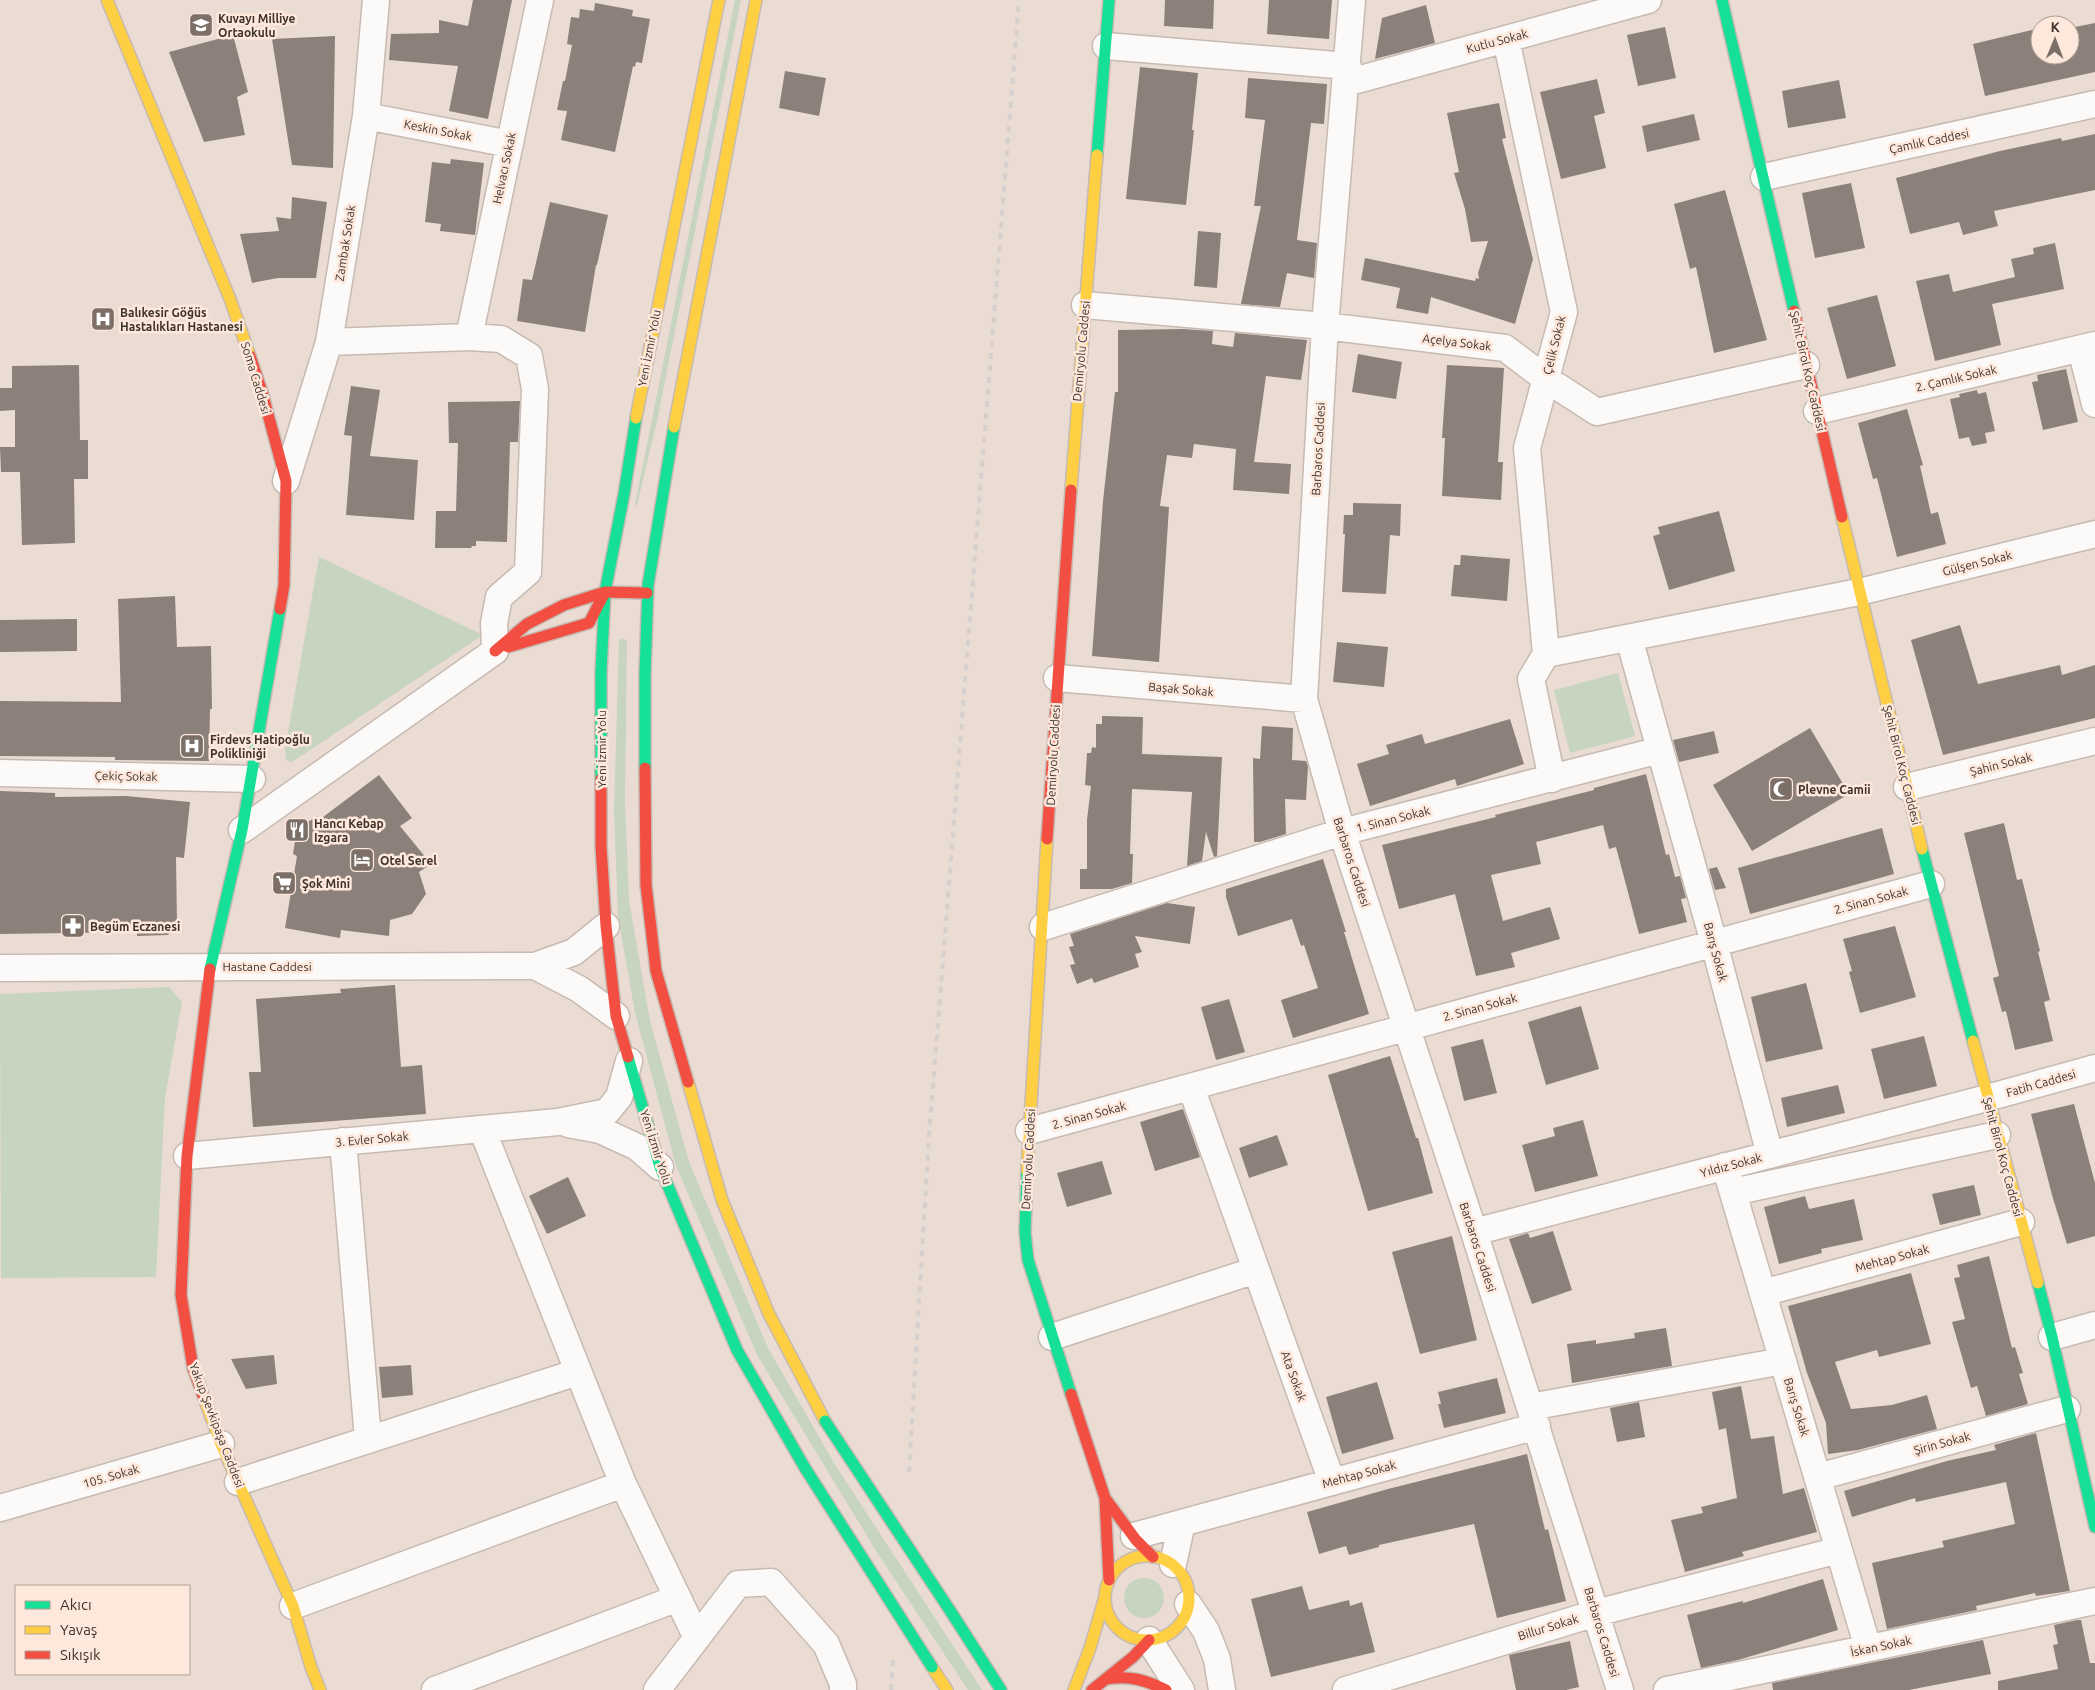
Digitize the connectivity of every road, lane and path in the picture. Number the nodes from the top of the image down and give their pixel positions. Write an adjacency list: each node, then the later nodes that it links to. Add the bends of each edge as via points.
1 (108, 0): 26 (main road, Soma Caddesi, via 230,299 262,392)
2 (376, 0): 14 (street, Zambak Sokak)
3 (540, 0): 15 (street, Helvacı Sokak)
4 (719, 0): 28 (main road, Yeni İzmir Yolu, via 641,387)
5 (756, 0): 30 (main road, via 679,393)
6 (1109, 0): 11 (main road, Demiryolu Caddesi)
7 (1352, 0): 12 (street, Barbaros Caddesi)
8 (1648, 0): 10 (street, Kutlu Sokak)
9 (1722, 0): 16 (main road, Şehit Birol Koç Caddesi)
10 (1506, 38): 12 (street, Kutlu Sokak); 23 (street, Çelik Sokak, via 1564,312)
11 (1106, 46): 12 (street); 17 (main road, Demiryolu Caddesi)
12 (1347, 74): 18 (street, Barbaros Caddesi)
13 (2095, 104): 16 (street, Çamlık Caddesi)
14 (366, 116): 15 (street, Keskin Sokak); 20 (street, Zambak Sokak)
15 (510, 144): 19 (street, Helvacı Sokak)
16 (1764, 177): 22 (main road, Şehit Birol Koç Caddesi)
17 (1085, 305): 18 (street, Açelya Sokak); 34 (main road, Demiryolu Caddesi)
18 (1325, 326): 23 (street, Açelya Sokak, via 1505,348); 35 (street, Barbaros Caddesi)
19 (469, 337): 20 (street); 32 (street, via 502,339 529,356 535,389 528,572 499,597 494,623)
20 (329, 342): 26 (street, Zambak Sokak)
21 (2088, 347): 24 (street); 25 (street, 2. Çamlık Sokak)
22 (1806, 365): 23 (street, Açelya Sokak, via 1597,412); 25 (main road, Şehit Birol Koç Caddesi)
23 (1546, 378): 33 (street, Çelik Sokak, via 1527,448)
24 (2095, 404)
25 (1817, 411): 29 (main road, Şehit Birol Koç Caddesi)
26 (286, 481): 39 (main road, Soma Caddesi, via 284,585)
27 (2095, 534): 29 (street, Gülşen Sokak)
28 (605, 592): 30 (main road); 32 (main road, via 564,605 527,624); 32 (main road, via 589,623); 45 (main road, Yeni İzmir Yolu, via 601,672 601,826)
29 (1859, 592): 31 (street, Gülşen Sokak); 41 (main road, Şehit Birol Koç Caddesi)
30 (648, 593): 107 (main road, bridge, via 646,885 656,971 722,1200 769,1314 826,1421)
31 (1629, 638): 33 (street, Gülşen Sokak); 37 (street, Barış Sokak)
32 (495, 651): 42 (street)
33 (1546, 654): 40 (street, via 1531,679)
34 (1057, 678): 35 (street, Başak Sokak); 46 (main road, Demiryolu Caddesi)
35 (1304, 699): 43 (street, Barbaros Caddesi)
36 (2095, 741): 41 (street, Şahin Sokak)
37 (1660, 750): 40 (street, 1. Sinan Sokak); 47 (street, Barış Sokak)
38 (0, 773): 39 (street, Çekiç Sokak)
39 (252, 779): 42 (main road, Soma Caddesi)
40 (1552, 779): 43 (street, 1. Sinan Sokak)
41 (1907, 787): 44 (main road, Şehit Birol Koç Caddesi)
42 (242, 830): 48 (main road, Yakup Şevkipaşa Caddesi)
43 (1342, 832): 46 (street, 1. Sinan Sokak); 52 (street, Barbaros Caddesi)
44 (1931, 884): 47 (street, 2. Sinan Sokak); 56 (main road, Şehit Birol Koç Caddesi)
45 (606, 926): 49 (street, via 574,952); 51 (main road, Yeni İzmir Yolu)
46 (1043, 927): 59 (main road, Demiryolu Caddesi)
47 (1714, 944): 52 (street, 2. Sinan Sokak); 62 (street, Barış Sokak)
48 (210, 966): 49 (street, Hastane Caddesi); 50 (street, Hastane Caddesi); 63 (main road, Yakup Şevkipaşa Caddesi)
49 (535, 966): 51 (street, via 579,989)
50 (0, 968)
51 (616, 1016): 53 (main road, Yeni İzmir Yolu)
52 (1405, 1028): 55 (street, 2. Sinan Sokak); 68 (street, Barbaros Caddesi)
53 (629, 1061): 57 (street, via 619,1097 607,1112); 65 (main road, Yeni İzmir Yolu)
54 (2095, 1068): 56 (street, Fatih Caddesi)
55 (1190, 1087): 59 (street, 2. Sinan Sokak); 69 (street, Ata Sokak)
56 (1987, 1098): 60 (main road, Şehit Birol Koç Caddesi); 62 (street, Yıldız Sokak)
57 (558, 1122): 58 (street, 3. Evler Sokak); 65 (street, via 600,1130 637,1147)
58 (482, 1129): 61 (street, 3. Evler Sokak); 75 (street)
59 (1029, 1131): 72 (main road, Demiryolu Caddesi, via 1024,1232 1028,1260)
60 (1997, 1136): 66 (street); 67 (main road, Şehit Birol Koç Caddesi)
61 (343, 1141): 63 (street, 3. Evler Sokak); 78 (street)
62 (1770, 1155): 64 (street, Yıldız Sokak)
63 (187, 1156): 79 (main road, Yakup Şevkipaşa Caddesi, via 181,1295 193,1368)
64 (1725, 1166): 66 (street, Barış Sokak); 68 (street, Yıldız Sokak)
65 (660, 1167): 106 (main road, Yeni İzmir Yolu, bridge, via 736,1350 805,1468)
66 (1733, 1192): 70 (street, Barış Sokak)
67 (2021, 1222): 70 (street, Mehtap Sokak); 73 (main road, Şehit Birol Koç Caddesi)
68 (1474, 1232): 77 (street, Barbaros Caddesi)
69 (1256, 1270): 72 (street); 82 (street, Ata Sokak)
70 (1763, 1293): 74 (street, Barış Sokak)
71 (2095, 1325): 73 (street)
72 (1052, 1337): 84 (main road, Demiryolu Caddesi)
73 (2052, 1337): 76 (main road, Şehit Birol Koç Caddesi)
74 (1783, 1361): 77 (street, Mehtap Sokak); 80 (street, Barış Sokak)
75 (578, 1372): 78 (street); 83 (street)
76 (2067, 1410): 80 (street, Şirin Sokak); 87 (main road, Şehit Birol Koç Caddesi)
77 (1533, 1417): 82 (street, Mehtap Sokak); 97 (street, Barbaros Caddesi)
78 (368, 1439): 81 (street)
79 (221, 1444): 81 (main road, Yakup Şevkipaşa Caddesi); 85 (street, 105. Sokak)
80 (1818, 1478): 89 (street, Barış Sokak)
81 (238, 1482): 96 (main road, Yakup Şevkipaşa Caddesi)
82 (1332, 1482): 86 (street, Mehtap Sokak)
83 (623, 1484): 92 (street); 96 (street)
84 (1105, 1498): 88 (main road); 91 (main road)
85 (0, 1508)
86 (1182, 1523): 88 (street, Mehtap Sokak); 90 (street)
87 (2095, 1527)
88 (1134, 1536): 90 (main road)
89 (1839, 1550): 97 (street, Billur Sokak); 100 (street, Barış Sokak)
90 (1163, 1561): 91 (main road, via 1145,1555 1131,1559 1120,1565); 95 (main road, via 1183,1576 1188,1589)
91 (1109, 1580): 93 (main road)
92 (678, 1598): 98 (street); 103 (street)
93 (1104, 1600): 99 (main road, via 1107,1613 1124,1633 1136,1639); 108 (main road)
94 (2095, 1601): 100 (street, İskan Sokak)
95 (1188, 1604): 99 (main road, via 1184,1618 1175,1629); 112 (street, via 1206,1631 1217,1659)
96 (293, 1606): 102 (main road, Yakup Şevkipaşa Caddesi)
97 (1596, 1612): 113 (street, Billur Sokak); 114 (street, Barbaros Caddesi)
98 (697, 1638): 104 (street); 105 (street, via 738,1584 771,1582 826,1644)
99 (1149, 1640): 101 (main road); 111 (street)
100 (1868, 1648): 115 (street, İskan Sokak)
101 (1106, 1679): 109 (main road); 110 (main road, via 1124,1675 1144,1679)
102 (320, 1690)
103 (435, 1690)
104 (657, 1690)
105 (843, 1690)
106 (947, 1690)
107 (1002, 1690)
108 (1074, 1690)
109 (1092, 1690)
110 (1166, 1690)
111 (1181, 1690)
112 (1222, 1690)
113 (1346, 1690)
114 (1620, 1690)
115 (1667, 1690)

